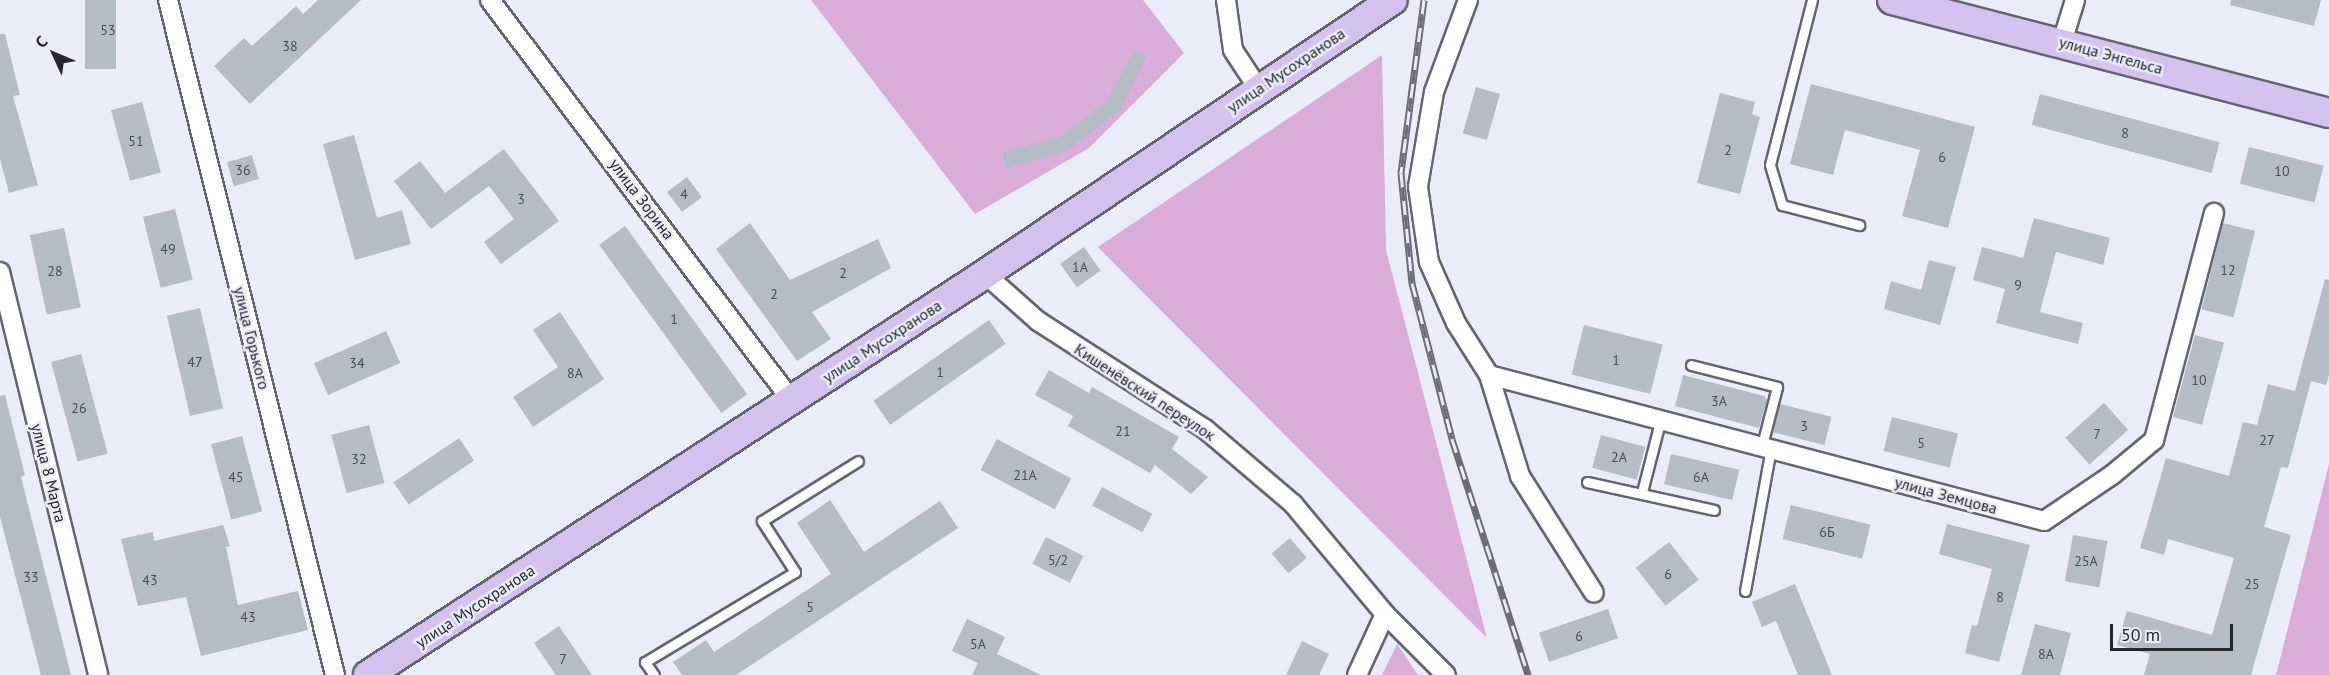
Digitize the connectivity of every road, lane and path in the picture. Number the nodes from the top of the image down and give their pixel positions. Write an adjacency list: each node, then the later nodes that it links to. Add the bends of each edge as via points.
1 (168, 0): 29 (street, улица Горького)
2 (490, 0): 18 (street, улица Зорина)
3 (1226, 0): 10 (street, via 1233,50)
4 (1392, 0): 10 (main road, улица Мусохранова)
5 (1468, 0): 17 (street, via 1434,92 1418,187 1429,262 1456,323)
6 (1812, 0): 13 (lane, via 1770,165 1782,205)
7 (1892, 0): 9 (main road, улица Энгельса)
8 (2074, 0): 9 (street)
9 (2062, 42): 11 (main road, улица Энгельса)
10 (1258, 88): 15 (main road, улица Мусохранова)
11 (2329, 112)
12 (2214, 213): 20 (street, улица Земцова, via 2154,440 2112,475 2044,521)
13 (1859, 225)
14 (0, 272): 28 (street, улица 8 Марта)
15 (985, 274): 18 (main road, улица Мусохранова); 27 (street, Кишенёвский переулок, via 1038,321 1205,429 1293,504)
16 (1691, 365): 20 (lane, via 1778,387)
17 (1489, 375): 19 (street, улица Земцова); 26 (street, via 1520,476)
18 (792, 401): 30 (main road, улица Мусохранова)
19 (1661, 418): 20 (street, улица Земцова); 23 (lane)
20 (1766, 446): 25 (lane)
21 (858, 461): 31 (lane, via 762,521 795,572 645,662)
22 (1587, 482): 23 (lane)
23 (1642, 492): 24 (lane)
24 (1714, 510)
25 (1745, 591)
26 (1594, 593)
27 (1385, 614): 32 (street); 33 (street, Кишенёвский переулок)
28 (98, 675)
29 (335, 675)
30 (368, 675)
31 (654, 675)
32 (1357, 675)
33 (1446, 675)

